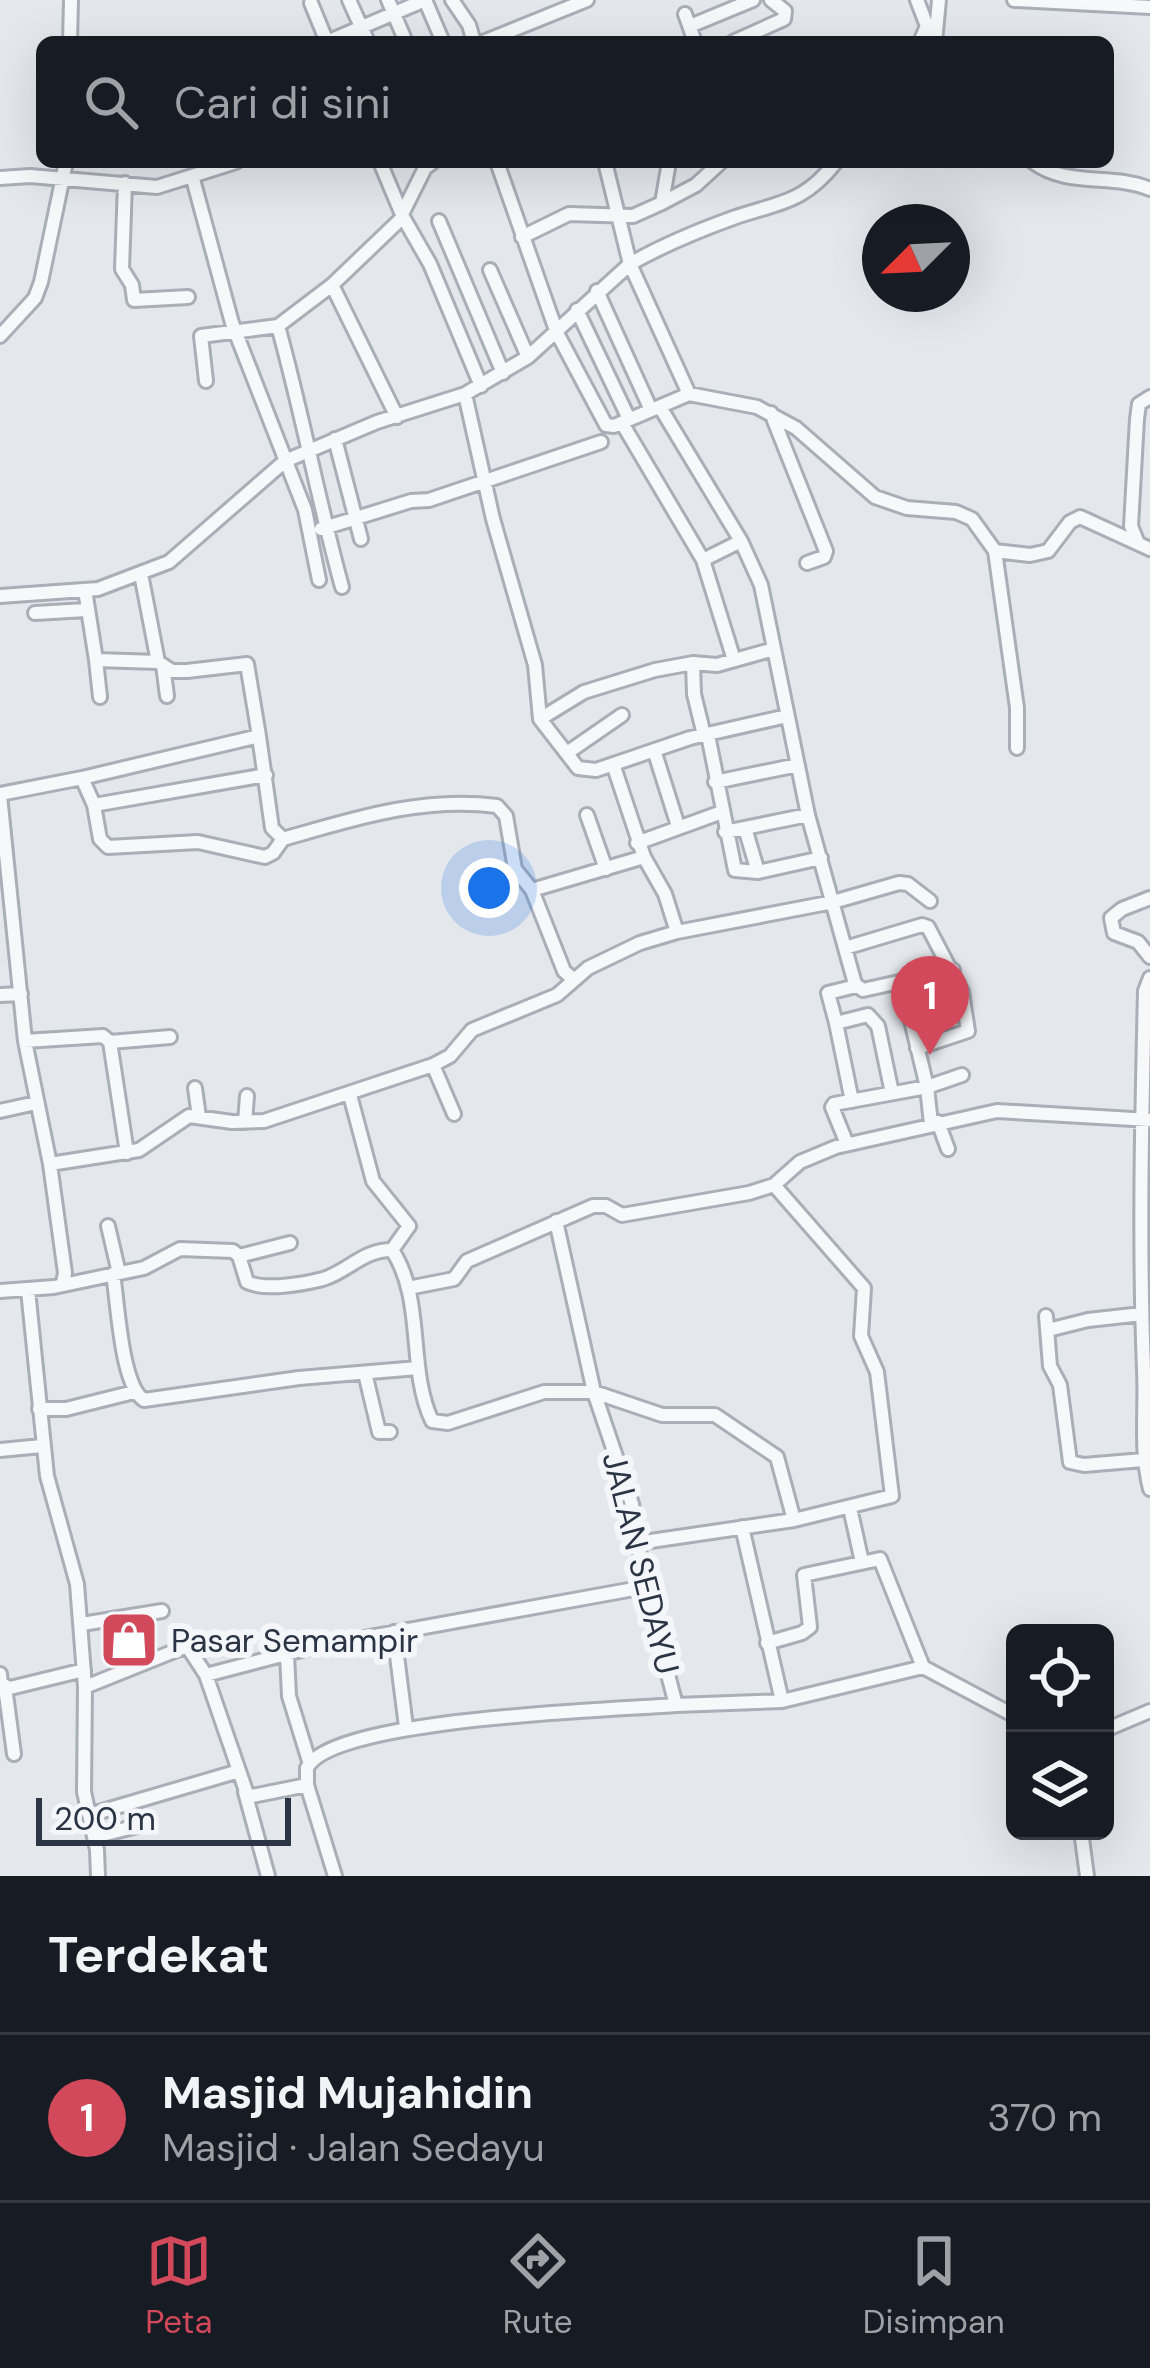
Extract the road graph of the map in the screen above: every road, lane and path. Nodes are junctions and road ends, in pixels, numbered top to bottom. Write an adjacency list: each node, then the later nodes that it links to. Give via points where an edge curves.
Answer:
1 (70, 0): 17 (street)
2 (350, 0): 15 (street)
3 (388, 0): 14 (street)
4 (425, 0): 14 (street); 22 (street)
5 (452, 0): 23 (street)
6 (587, 0): 24 (street)
7 (753, 0): 25 (street, via 687,20)
8 (771, 0): 26 (street, via 784,20)
9 (917, 0): 16 (street)
10 (939, 0): 16 (street)
11 (1014, 0): 13 (street)
12 (311, 3): 18 (street)
13 (1150, 8)
14 (394, 14): 15 (street); 21 (street)
15 (362, 28): 19 (street); 20 (street)
16 (933, 35)
17 (70, 36)
18 (325, 36)
19 (342, 36)
20 (365, 36)
21 (403, 36)
22 (440, 36)
23 (475, 36)
24 (494, 36)
25 (693, 36)
26 (747, 36)
27 (66, 168): 38 (street)
28 (221, 168): 39 (street)
29 (383, 168): 43 (street)
30 (425, 168): 43 (street)
31 (498, 168): 46 (street)
32 (606, 168): 44 (street)
33 (668, 168): 42 (street)
34 (714, 168): 42 (street)
35 (831, 168): 47 (street, via 792,201)
36 (1043, 168): 41 (street)
37 (0, 178): 38 (street)
38 (65, 179): 40 (street); 56 (street, via 35,298)
39 (193, 179): 40 (street); 54 (street)
40 (125, 183): 51 (street, via 122,269 132,297)
41 (1150, 189)
42 (662, 203): 44 (street)
43 (403, 214): 49 (street); 60 (street)
44 (616, 216): 46 (street, via 569,214); 47 (street)
45 (439, 221): 58 (street)
46 (523, 237): 55 (street)
47 (630, 264): 50 (street); 62 (street)
48 (490, 270): 57 (street)
49 (332, 286): 53 (street); 66 (street)
50 (597, 290): 52 (street); 64 (street)
51 (188, 297)
52 (577, 310): 55 (street); 67 (street)
53 (278, 326): 54 (street); 70 (street)
54 (235, 330): 59 (street, via 199,338); 71 (street)
55 (557, 333): 57 (street); 67 (street, via 604,423)
56 (2, 334)
57 (528, 357): 58 (street)
58 (503, 373): 60 (street)
59 (206, 381)
60 (481, 386): 61 (street)
61 (465, 394): 66 (street); 72 (street)
62 (689, 394): 64 (street); 65 (street)
63 (1150, 397): 78 (street, via 1139,404 1131,526)
64 (655, 409): 67 (street); 77 (street)
65 (770, 412): 79 (street, via 875,497 964,515); 81 (street, via 826,551)
66 (397, 417): 68 (street)
67 (626, 421): 80 (street)
68 (335, 439): 70 (street); 73 (street)
69 (602, 442): 72 (street)
70 (306, 450): 71 (street); 74 (street)
71 (285, 461): 75 (street); 82 (street, via 193,545)
72 (487, 481): 73 (street); 98 (street, via 535,665)
73 (355, 518): 74 (street); 76 (street)
74 (326, 527): 75 (street); 84 (street)
75 (309, 532): 83 (street)
76 (361, 539)
77 (741, 542): 80 (street); 89 (street, via 761,584)
78 (1144, 546): 79 (street, via 1080,517 1048,551)
79 (994, 551): 101 (street)
80 (703, 560): 91 (street)
81 (807, 563)
82 (142, 574): 85 (street); 92 (street)
83 (319, 580)
84 (342, 587)
85 (85, 590): 86 (street); 88 (street)
86 (49, 593): 87 (street); 88 (street, via 43,613)
87 (0, 596)
88 (86, 610): 90 (street)
89 (774, 649): 91 (street); 97 (street)
90 (95, 660): 92 (street); 95 (street)
91 (734, 660): 93 (street)
92 (160, 663): 94 (street); 100 (street, via 172,671 247,664)
93 (693, 663): 98 (street, via 584,692); 99 (street)
94 (167, 696)
95 (100, 698)
96 (622, 715): 103 (street)
97 (787, 716): 99 (street); 105 (street)
98 (541, 719): 103 (street)
99 (706, 735): 102 (street); 108 (street)
100 (259, 736): 106 (street); 107 (street)
101 (1017, 748)
102 (654, 750): 104 (street); 114 (street)
103 (567, 753): 104 (street, via 582,771)
104 (613, 764): 118 (street)
105 (798, 765): 108 (street); 113 (street)
106 (266, 775): 110 (street); 117 (street, via 272,829)
107 (82, 778): 109 (street); 110 (street)
108 (716, 782): 111 (street)
109 (0, 794): 136 (street)
110 (94, 805): 117 (street, via 108,847 198,842 265,856)
111 (722, 812): 114 (street); 116 (street)
112 (586, 814): 121 (street)
113 (808, 815): 115 (street); 120 (street)
114 (678, 826): 118 (street)
115 (746, 828): 116 (street); 122 (street)
116 (725, 832): 122 (street, via 735,869)
117 (284, 839): 123 (street, via 426,804 497,806 515,868)
118 (637, 843): 119 (street)
119 (644, 856): 121 (street); 127 (street)
120 (820, 858): 122 (street); 125 (street)
121 (605, 868): 123 (street)
122 (758, 872)
123 (532, 890): 131 (street)
124 (1150, 898): 129 (street, via 1114,914 1111,926)
125 (832, 902): 126 (street, via 903,882); 127 (street); 128 (street)
126 (930, 902)
127 (677, 932): 131 (street)
128 (845, 948): 130 (street, via 926,925); 134 (street)
129 (1150, 957)
130 (953, 970): 133 (street); 135 (street)
131 (572, 978): 144 (street, via 557,995 472,1030)
132 (1150, 978): 156 (street)
133 (902, 982): 134 (street); 138 (street)
134 (856, 986): 139 (street, via 828,993)
135 (962, 992): 138 (street); 143 (street, via 968,1031)
136 (21, 994): 137 (street); 141 (street)
137 (0, 995)
138 (908, 1006): 143 (street)
139 (836, 1023): 148 (street, via 875,1019); 151 (street)
140 (170, 1037): 142 (street)
141 (25, 1041): 142 (street); 152 (street)
142 (110, 1042): 161 (street)
143 (916, 1048): 146 (street)
144 (433, 1065): 149 (street); 154 (street)
145 (962, 1075): 146 (street)
146 (927, 1087): 148 (street); 158 (street)
147 (195, 1088): 155 (street)
148 (892, 1093): 151 (street)
149 (350, 1095): 157 (street); 167 (street, via 373,1181 409,1226)
150 (247, 1096): 157 (street)
151 (853, 1101): 159 (street, via 832,1107)
152 (36, 1103): 153 (street); 162 (street)
153 (0, 1111)
154 (454, 1114)
155 (199, 1117): 157 (street); 161 (street)
156 (1146, 1120): 158 (street, via 997,1111); 174 (street)
157 (245, 1122)
158 (934, 1123): 159 (street); 160 (street)
159 (847, 1144): 163 (street, via 800,1162)
160 (948, 1149)
161 (127, 1153): 162 (street)
162 (50, 1163): 170 (street)
163 (774, 1185): 164 (street, via 622,1215 593,1206); 185 (street, via 864,1288 862,1336 877,1372 893,1493)
164 (556, 1221): 171 (street, via 467,1261 454,1279); 178 (street, JALAN SEDAYU)
165 (108, 1226): 169 (street)
166 (290, 1243): 168 (street)
167 (392, 1250): 168 (street, via 364,1254 325,1278 262,1286 248,1282); 171 (street)
168 (239, 1256): 169 (street, via 184,1249)
169 (116, 1274): 170 (street); 177 (street)
170 (63, 1283): 172 (street)
171 (408, 1288): 175 (street)
172 (28, 1290): 173 (street); 179 (street)
173 (0, 1291)
174 (1142, 1314): 183 (street); 183 (street, via 1047,1323 1070,1462)
175 (418, 1368): 176 (street); 178 (street, via 436,1424 544,1392)
176 (365, 1373): 177 (street, via 153,1402); 180 (street, via 380,1432)
177 (134, 1392): 179 (street)
178 (594, 1392): 186 (street, via 662,1415 715,1415 770,1450); 188 (street, JALAN SEDAYU)
179 (39, 1409): 181 (street)
180 (390, 1432)
181 (42, 1446): 182 (street); 192 (street)
182 (0, 1450)
183 (1143, 1460): 184 (street)
184 (1150, 1489)
185 (850, 1508): 186 (street); 189 (street)
186 (794, 1520): 187 (street)
187 (742, 1527): 188 (street); 194 (street)
188 (638, 1543): 190 (street, JALAN SEDAYU)
189 (862, 1562): 194 (street, via 804,1575 810,1627); 196 (street, via 884,1563)
190 (645, 1587): 193 (street); 202 (street, JALAN SEDAYU)
191 (162, 1611): 192 (street)
192 (82, 1624): 197 (street)
193 (394, 1632): 195 (street); 206 (street)
194 (767, 1643): 201 (street)
195 (287, 1654): 198 (street); 208 (street, via 289,1696)
196 (923, 1667): 201 (street); 204 (street)
197 (84, 1670): 199 (street); 200 (street)
198 (206, 1675): 200 (street, via 183,1646); 209 (street)
199 (3, 1681): 207 (street)
200 (85, 1687): 212 (street)
201 (782, 1701): 202 (street)
202 (676, 1705): 206 (street, JALAN SEDAYU)
203 (1150, 1711): 205 (street)
204 (1006, 1712)
205 (1114, 1726)
206 (406, 1727): 208 (street, JALAN SEDAYU)
207 (14, 1754)
208 (309, 1761): 210 (street)
209 (238, 1771): 211 (street); 212 (street)
210 (308, 1785): 211 (street); 218 (street)
211 (245, 1792): 217 (street)
212 (89, 1815): 214 (street)
213 (145, 1824): 214 (street)
214 (94, 1837): 216 (street)
215 (1082, 1840): 219 (street)
216 (98, 1876)
217 (268, 1876)
218 (335, 1876)
219 (1088, 1876)

